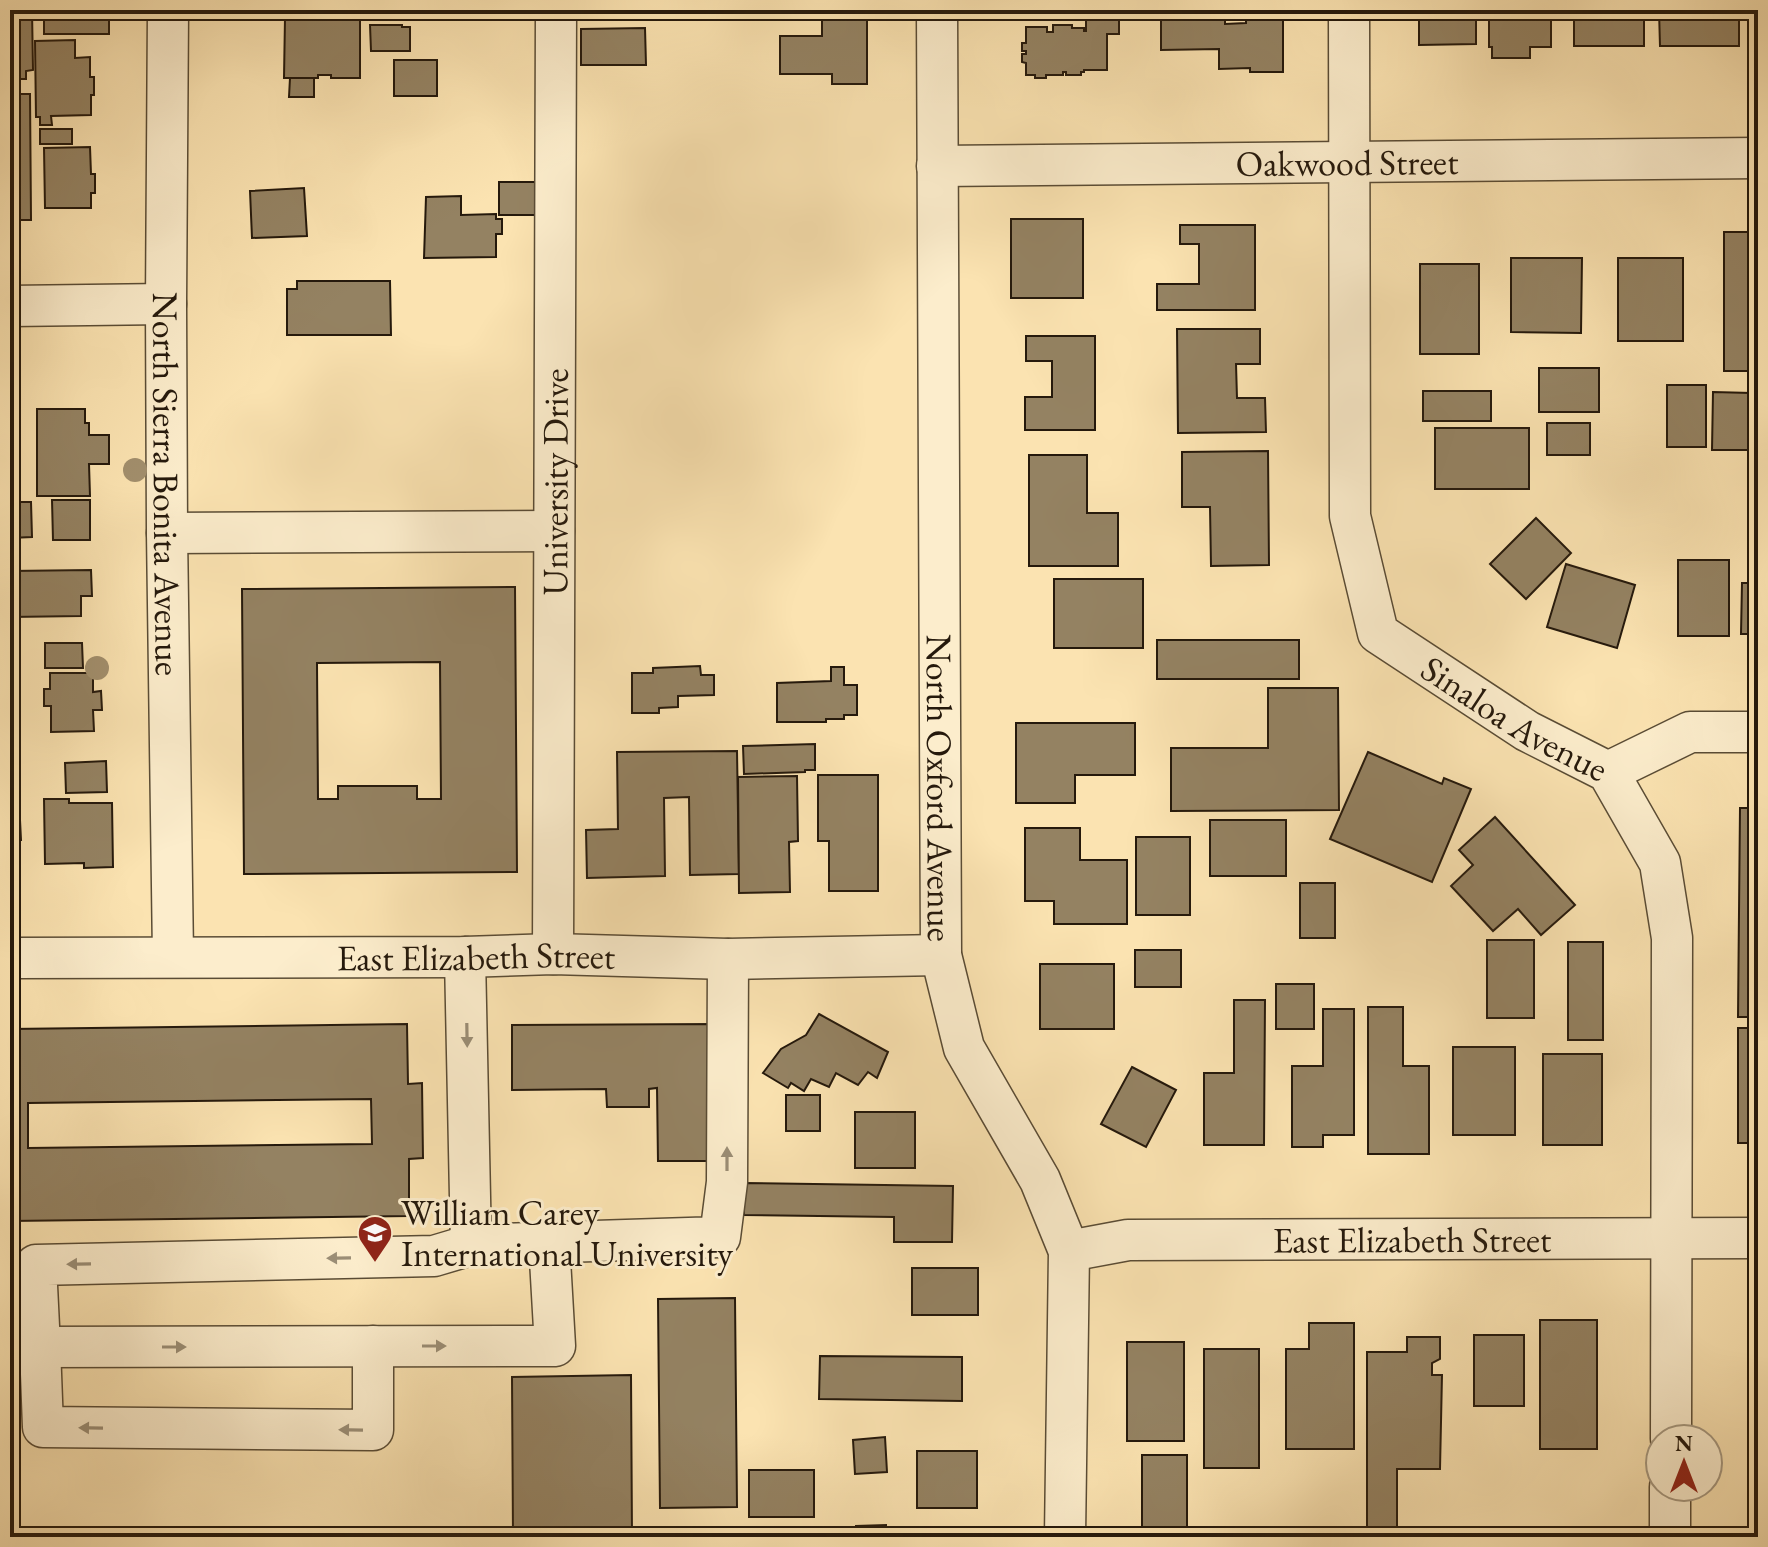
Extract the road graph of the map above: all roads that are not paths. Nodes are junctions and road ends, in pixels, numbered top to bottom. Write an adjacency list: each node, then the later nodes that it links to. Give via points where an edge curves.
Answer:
1 (168, 10): 8 (street, North Sierra Bonita Avenue)
2 (556, 10): 10 (street, University Drive)
3 (937, 10): 7 (street, North Oxford Avenue)
4 (1349, 10): 6 (street, Sinaloa Avenue)
5 (1758, 158): 6 (street, Oakwood Street)
6 (1348, 163): 7 (street, Oakwood Street); 13 (street, Sinaloa Avenue, via 1350,516 1378,633 1527,731)
7 (937, 166): 15 (street, North Oxford Avenue)
8 (166, 304): 9 (street); 11 (street, North Sierra Bonita Avenue)
9 (10, 306)
10 (554, 531): 11 (street); 14 (street, University Drive)
11 (167, 533): 16 (street, North Sierra Bonita Avenue)
12 (1758, 732): 13 (street, via 1690,732)
13 (1608, 772): 20 (street, Sinaloa Avenue, via 1660,863 1672,938)
14 (553, 954): 17 (street, East Elizabeth Street); 19 (street, East Elizabeth Street)
15 (941, 955): 19 (street, East Elizabeth Street); 24 (street, North Oxford Avenue, via 964,1048 1040,1180)
16 (173, 956): 17 (street, East Elizabeth Street); 18 (street, East Elizabeth Street)
17 (465, 957): 23 (street, one-way to 23)
18 (10, 958)
19 (728, 959): 22 (street, one-way to 19, via 720,1237 727,1182)
20 (1672, 1237): 21 (street, East Elizabeth Street); 24 (street, East Elizabeth Street, via 1128,1240); 27 (street, Sinaloa Avenue)
21 (1758, 1238)
22 (549, 1242): 23 (street); 25 (street, one-way to 22, via 555,1346)
23 (471, 1245): 26 (street, one-way to 26, via 434,1256 36,1265)
24 (1069, 1251): 29 (street, North Oxford Avenue)
25 (373, 1346): 26 (street, one-way to 25); 26 (street, one-way to 26, via 373,1430 43,1427)
26 (40, 1347)
27 (1671, 1423)
28 (1670, 1503): 30 (street)
29 (1065, 1537)
30 (1670, 1537)

